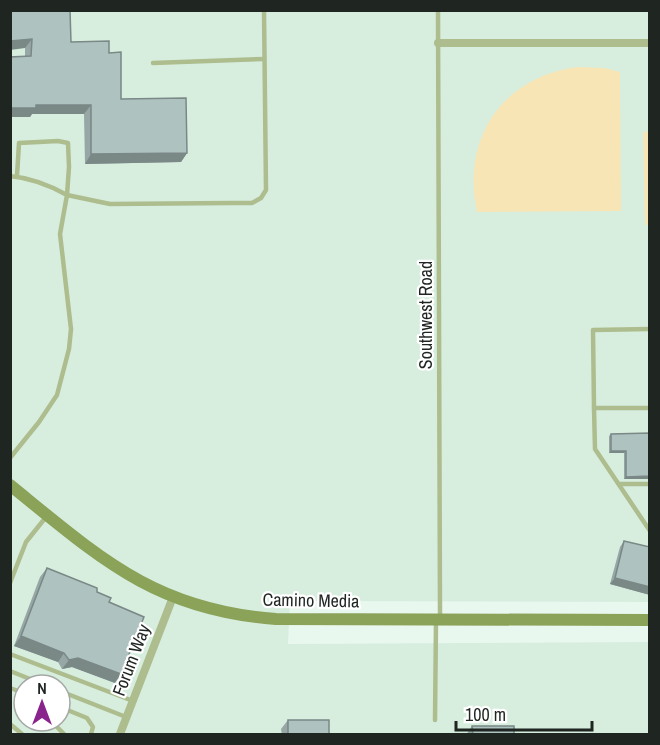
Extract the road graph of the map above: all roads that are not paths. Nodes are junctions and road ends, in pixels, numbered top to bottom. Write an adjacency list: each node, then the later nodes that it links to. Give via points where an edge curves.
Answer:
1 (264, 10): 5 (lane)
2 (438, 10): 3 (lane, Southwest Road)
3 (438, 43): 4 (street); 21 (lane, Southwest Road)
4 (650, 43)
5 (264, 59): 6 (lane); 9 (lane, via 266,190 261,198 231,203 110,204)
6 (153, 63)
7 (10, 176): 8 (lane)
8 (17, 176): 9 (lane, via 50,185); 9 (lane, via 19,143 68,143)
9 (68, 195): 13 (lane, via 60,234 71,329 69,349 57,394)
10 (650, 329): 11 (lane, via 593,330)
11 (594, 408): 12 (lane); 14 (lane, via 595,449)
12 (650, 408)
13 (10, 458)
14 (619, 484): 15 (lane); 18 (lane)
15 (650, 484)
16 (10, 485): 17 (street, Camino Media)
17 (48, 515): 19 (lane, via 26,542); 20 (street, Camino Media, via 104,560)
18 (650, 531)
19 (10, 583)
20 (173, 597): 21 (street, Camino Media, via 217,611 254,617); 25 (street, Forum Way)
21 (438, 619): 22 (street, Camino Media); 28 (lane, Southwest Road)
22 (650, 620)
23 (10, 654): 25 (lane)
24 (72, 696): 27 (lane)
25 (133, 701): 27 (street, Forum Way)
26 (72, 712): 31 (lane, via 87,718 93,726)
27 (126, 717): 32 (street, Forum Way)
28 (435, 720)
29 (10, 724): 30 (lane)
30 (22, 735)
31 (91, 735)
32 (120, 735)

